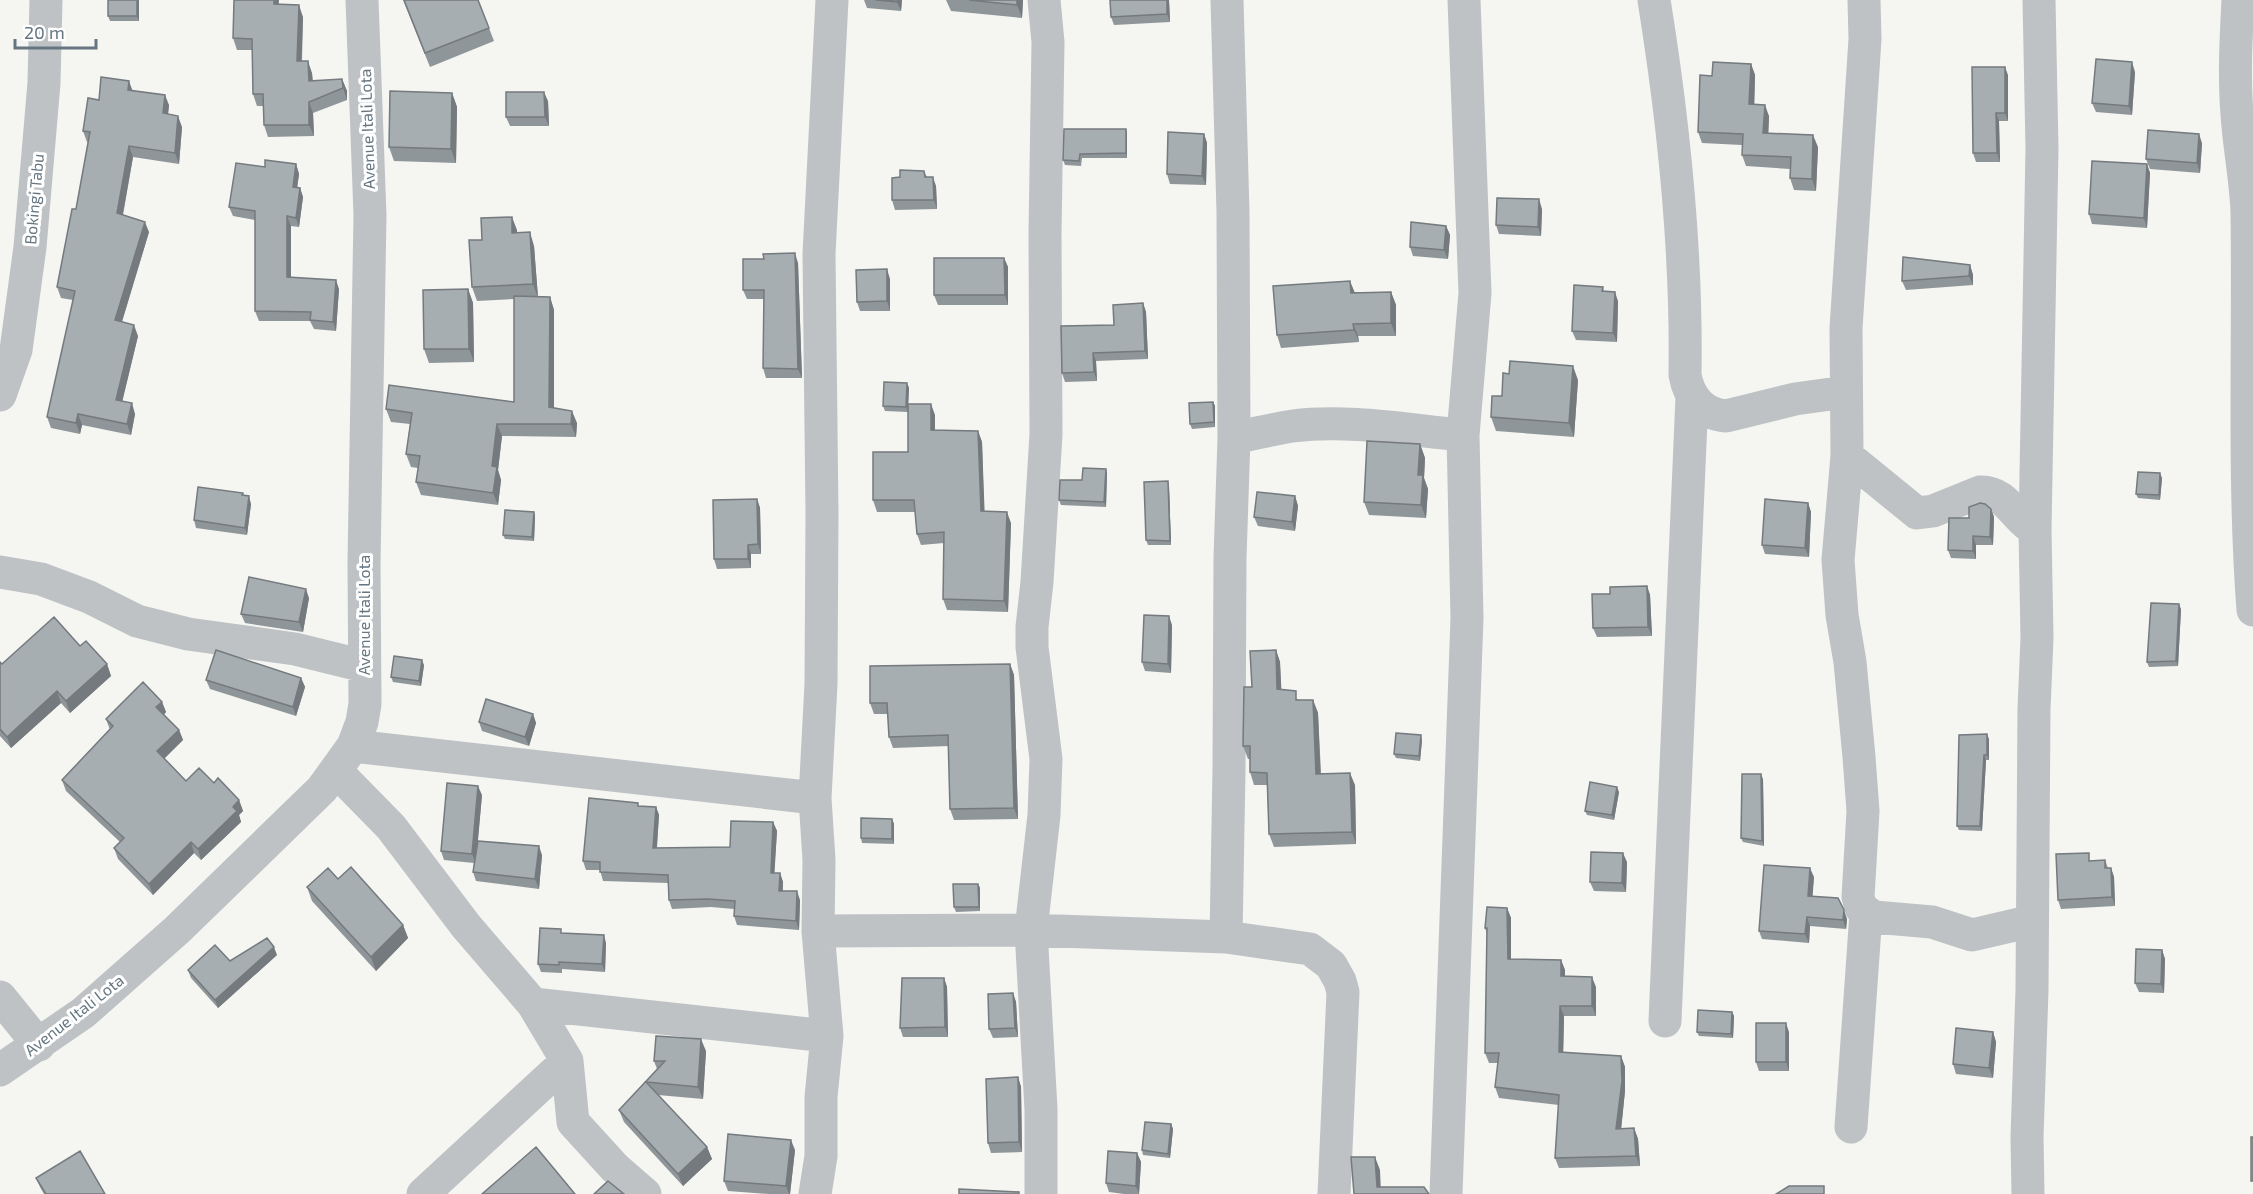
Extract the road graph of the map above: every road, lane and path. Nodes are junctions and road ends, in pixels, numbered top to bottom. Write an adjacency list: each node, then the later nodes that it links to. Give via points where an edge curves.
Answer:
1 (46, 0): 12 (street, Bokingi Tabu, via 44,83 30,247 16,350)
2 (362, 0): 20 (street, Avenue Itali Lota, via 370,215)
3 (832, 0): 22 (street, via 819,254 821,672)
4 (1044, 0): 26 (street, via 1048,42 1046,434 1032,646 1046,784)
5 (1227, 0): 15 (street)
6 (1464, 0): 14 (street, via 1475,293)
7 (1654, 0): 13 (street, via 1677,164 1685,375)
8 (1864, 0): 11 (street)
9 (2039, 0): 17 (street, via 2042,148)
10 (2238, 0): 19 (street, via 2235,64 2247,208 2247,466)
11 (1845, 392): 13 (street, via 1795,399 1726,416 1708,411); 16 (street)
12 (0, 395)
13 (1692, 397): 30 (street)
14 (1462, 435): 15 (street, via 1330,425 1294,426); 41 (street, via 1467,618)
15 (1234, 438): 27 (street)
16 (1847, 456): 17 (street, via 1917,513 1988,492 2003,499 2025,525); 23 (street, via 1839,590 1850,662 1863,811 1858,897)
17 (2035, 530): 24 (street)
18 (0, 572): 20 (street, via 40,579 146,624 295,649)
19 (2253, 609)
20 (364, 666): 21 (street, Avenue Itali Lota, via 362,722)
21 (345, 759): 22 (street); 29 (street, via 466,926); 32 (street, Avenue Itali Lota, via 322,789 177,930)
22 (815, 798): 25 (street)
23 (1866, 913): 24 (street, via 1932,922 1972,935); 35 (street)
24 (2032, 921): 42 (street)
25 (818, 930): 26 (street); 31 (street)
26 (1031, 930): 27 (street); 39 (street, via 1041,1109)
27 (1226, 937): 40 (street, via 1310,949 1331,965 1340,981 1343,992)
28 (0, 997): 32 (street)
29 (534, 1004): 31 (street); 33 (street)
30 (1665, 1021)
31 (827, 1036): 38 (street, via 821,1156)
32 (39, 1045): 34 (street, Avenue Itali Lota)
33 (567, 1061): 36 (street); 37 (street, via 573,1122)
34 (0, 1070)
35 (1851, 1127)
36 (438, 1189)
37 (645, 1194)
38 (815, 1194)
39 (1041, 1194)
40 (1334, 1194)
41 (1446, 1194)
42 (2028, 1194)

